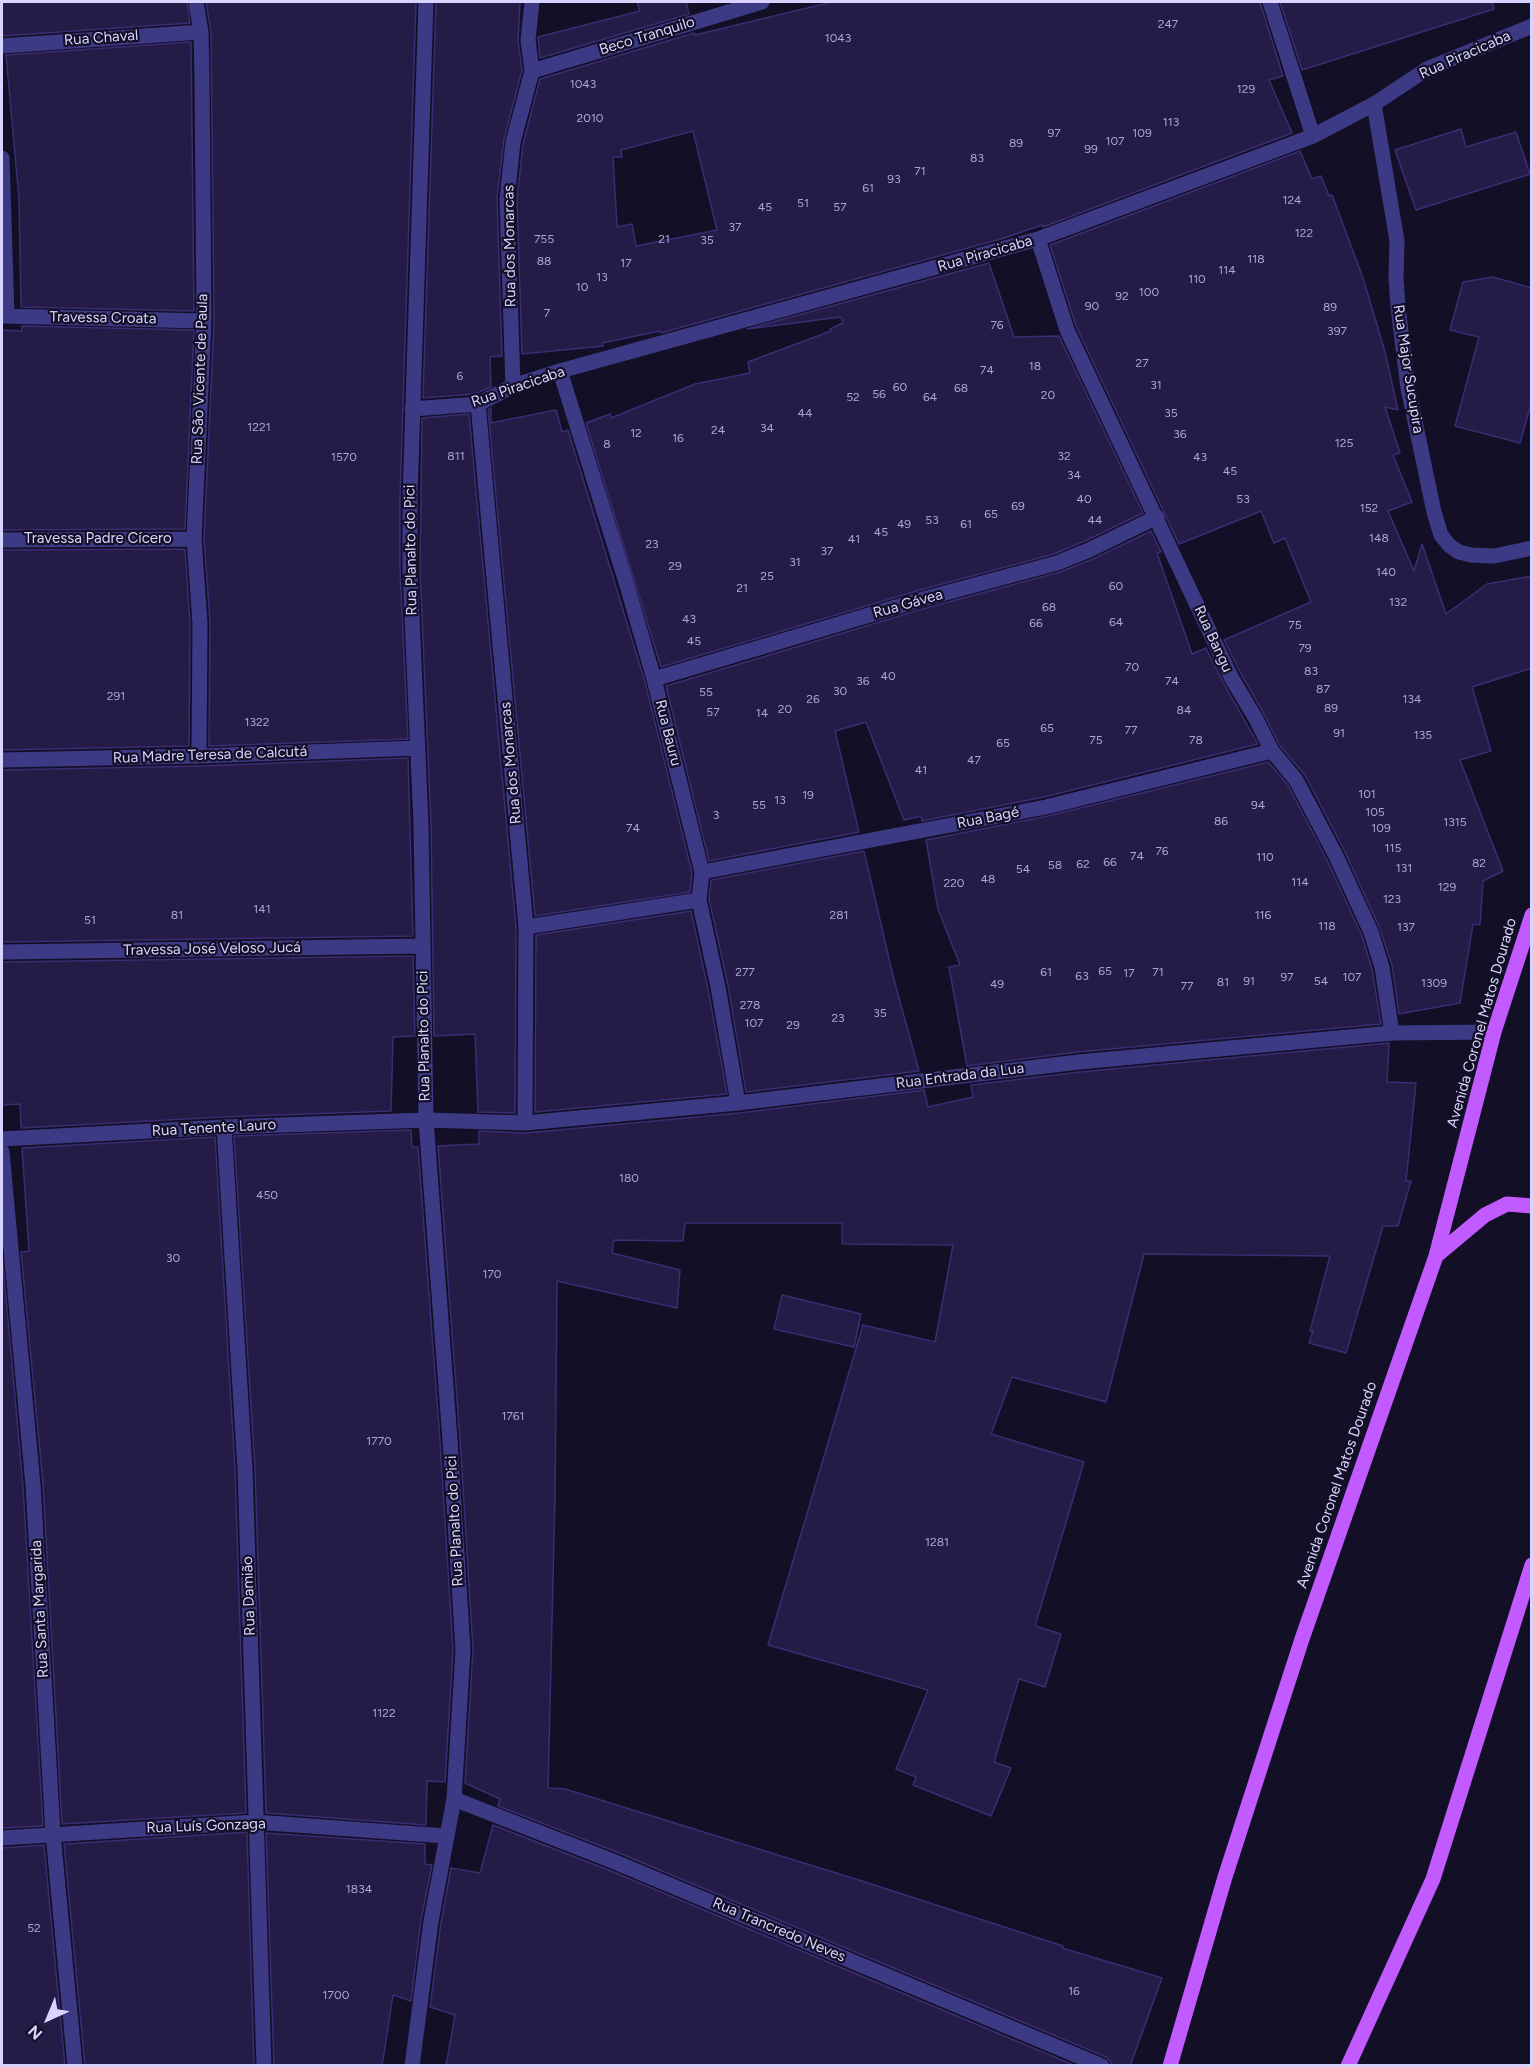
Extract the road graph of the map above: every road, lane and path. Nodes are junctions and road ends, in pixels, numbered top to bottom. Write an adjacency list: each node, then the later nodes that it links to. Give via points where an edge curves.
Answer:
1 (196, 2): 7 (street, Rua São Vicente de Paula)
2 (426, 2): 19 (street, Rua Planalto do Pici)
3 (532, 2): 9 (street, Rua dos Monarcas, via 528,39)
4 (762, 2): 9 (street, Beco Tranquilo)
5 (1270, 2): 11 (street)
6 (1532, 26): 10 (street, Rua Piracicaba, via 1427,69)
7 (201, 32): 8 (street, Rua Chaval); 15 (street, Rua São Vicente de Paula)
8 (2, 46)
9 (532, 71): 17 (street, Rua dos Monarcas, via 513,142 507,199)
10 (1374, 104): 11 (street, Rua Piracicaba); 23 (street, Rua Major Sucupira, via 1397,241 1398,307 1408,388 1442,535 1450,546 1471,555 1494,556)
11 (1313, 136): 13 (street, Rua Piracicaba)
12 (2, 158): 14 (street)
13 (1038, 240): 16 (street, Rua Piracicaba); 20 (street, Rua Bangu, via 1067,330)
14 (4, 316): 15 (street, Travessa Croata)
15 (204, 321): 21 (street, Rua São Vicente de Paula)
16 (560, 371): 17 (street, Rua Piracicaba); 24 (street, Rua Bauru)
17 (513, 386): 18 (street, Rua Piracicaba)
18 (477, 404): 19 (street, Rua Piracicaba); 32 (street, Rua dos Monarcas)
19 (412, 409): 25 (street, Rua Planalto do Pici, via 410,570)
20 (1157, 517): 24 (street, Rua Gávea, via 1057,562); 26 (street, Rua Bangu, via 1231,677)
21 (194, 539): 22 (street, Travessa Padre Cícero); 27 (street, Rua São Vicente de Paula, via 200,624)
22 (2, 540)
23 (1532, 548)
24 (654, 679): 29 (street, Rua Bauru)
25 (418, 748): 27 (street, Rua Madre Teresa de Calcutá); 33 (street, Rua Planalto do Pici)
26 (1272, 751): 29 (street, Rua Bagé, via 1046,807); 36 (street, Rua Bangu, via 1296,780 1371,932 1382,967)
27 (199, 756): 28 (street, Rua Madre Teresa de Calcutá)
28 (2, 760)
29 (702, 872): 30 (street, Rua Bauru)
30 (699, 900): 32 (street); 37 (street, Rua Bauru)
31 (1532, 915): 35 (main road, Avenida Coronel Matos Dourado)
32 (526, 927): 39 (street, Rua dos Monarcas)
33 (422, 946): 34 (street, Travessa José Veloso Jucá); 38 (street, Rua Planalto do Pici)
34 (2, 952)
35 (1494, 1032): 36 (street, Rua Entrada da Lua); 44 (main road, Avenida Coronel Matos Dourado)
36 (1392, 1033): 37 (street, Rua Entrada da Lua, via 1079,1062)
37 (738, 1103): 39 (street, Rua Entrada da Lua)
38 (426, 1120): 39 (street, Rua Entrada da Lua); 40 (street, Rua Tenente Lauro); 46 (street, Rua Planalto do Pici, via 463,1650)
39 (525, 1123)
40 (224, 1127): 41 (street, Rua Tenente Lauro); 47 (street, Rua Damião, via 245,1470)
41 (2, 1139)
42 (2, 1152): 48 (street, Rua Santa Margarida, via 33,1485)
43 (1532, 1206): 44 (main road, via 1507,1204 1485,1215)
44 (1436, 1256): 55 (main road, Avenida Coronel Matos Dourado, via 1302,1639 1225,1877)
45 (1532, 1565): 56 (main road, via 1433,1879)
46 (454, 1799): 49 (street, Rua Planalto do Pici); 54 (street, Rua Trancredo Neves, via 615,1862)
47 (255, 1822): 48 (street, Rua Luís Gonzaga); 49 (street, Rua Luís Gonzaga); 52 (street, Rua Damião)
48 (53, 1834): 50 (street, Rua Luís Gonzaga); 51 (street, Rua Santa Margarida)
49 (446, 1836): 53 (street, Rua Planalto do Pici)
50 (2, 1838)
51 (75, 2066)
52 (264, 2066)
53 (412, 2066)
54 (1102, 2066)
55 (1170, 2066)
56 (1348, 2066)

